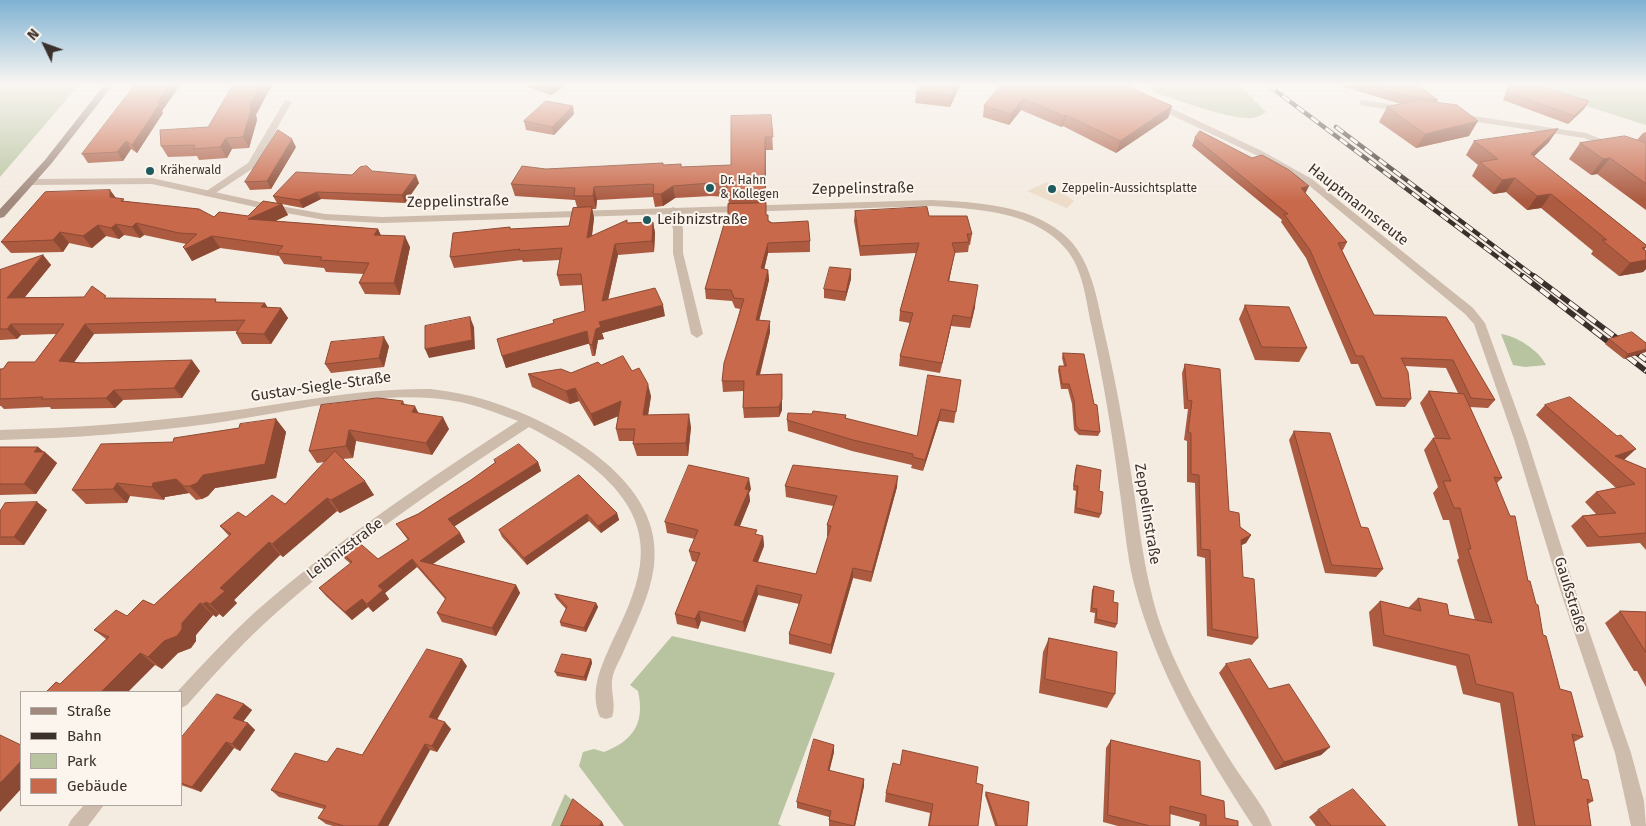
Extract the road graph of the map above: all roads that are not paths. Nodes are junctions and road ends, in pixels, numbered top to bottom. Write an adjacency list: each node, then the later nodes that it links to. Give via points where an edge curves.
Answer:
1 (78, 124): 6 (main road)
2 (276, 124): 7 (street, via 252,165)
3 (1200, 124): 11 (street, Hauptmannsreute, via 1309,182 1469,311 1479,323)
4 (1503, 124): 5 (street, via 1586,136)
5 (1646, 160)
6 (31, 182): 7 (street, Zeppelinstraße, via 152,182); 9 (main road)
7 (208, 194): 8 (street, Zeppelinstraße, via 325,217 382,220)
8 (673, 210): 10 (street, via 678,229 678,253); 18 (street, Zeppelinstraße, via 932,203 967,205 1011,213 1035,222 1070,247 1083,268 1111,383 1141,583 1159,639 1184,700)
9 (0, 215)
10 (697, 334)
11 (1494, 365): 19 (street, Gaußstraße, via 1539,491 1582,635 1612,713)
12 (528, 421): 13 (street, Gustav-Siegle-Straße, via 459,398 396,393 59,435); 14 (street, Leibnizstraße, via 343,547 219,655); 15 (street, Gustav-Siegle-Straße, via 593,458 628,493 647,537 646,565 639,597 605,677)
13 (0, 435)
14 (182, 699)
15 (606, 711)
16 (94, 806): 17 (street)
17 (77, 826)
18 (1263, 826)
19 (1640, 826)

